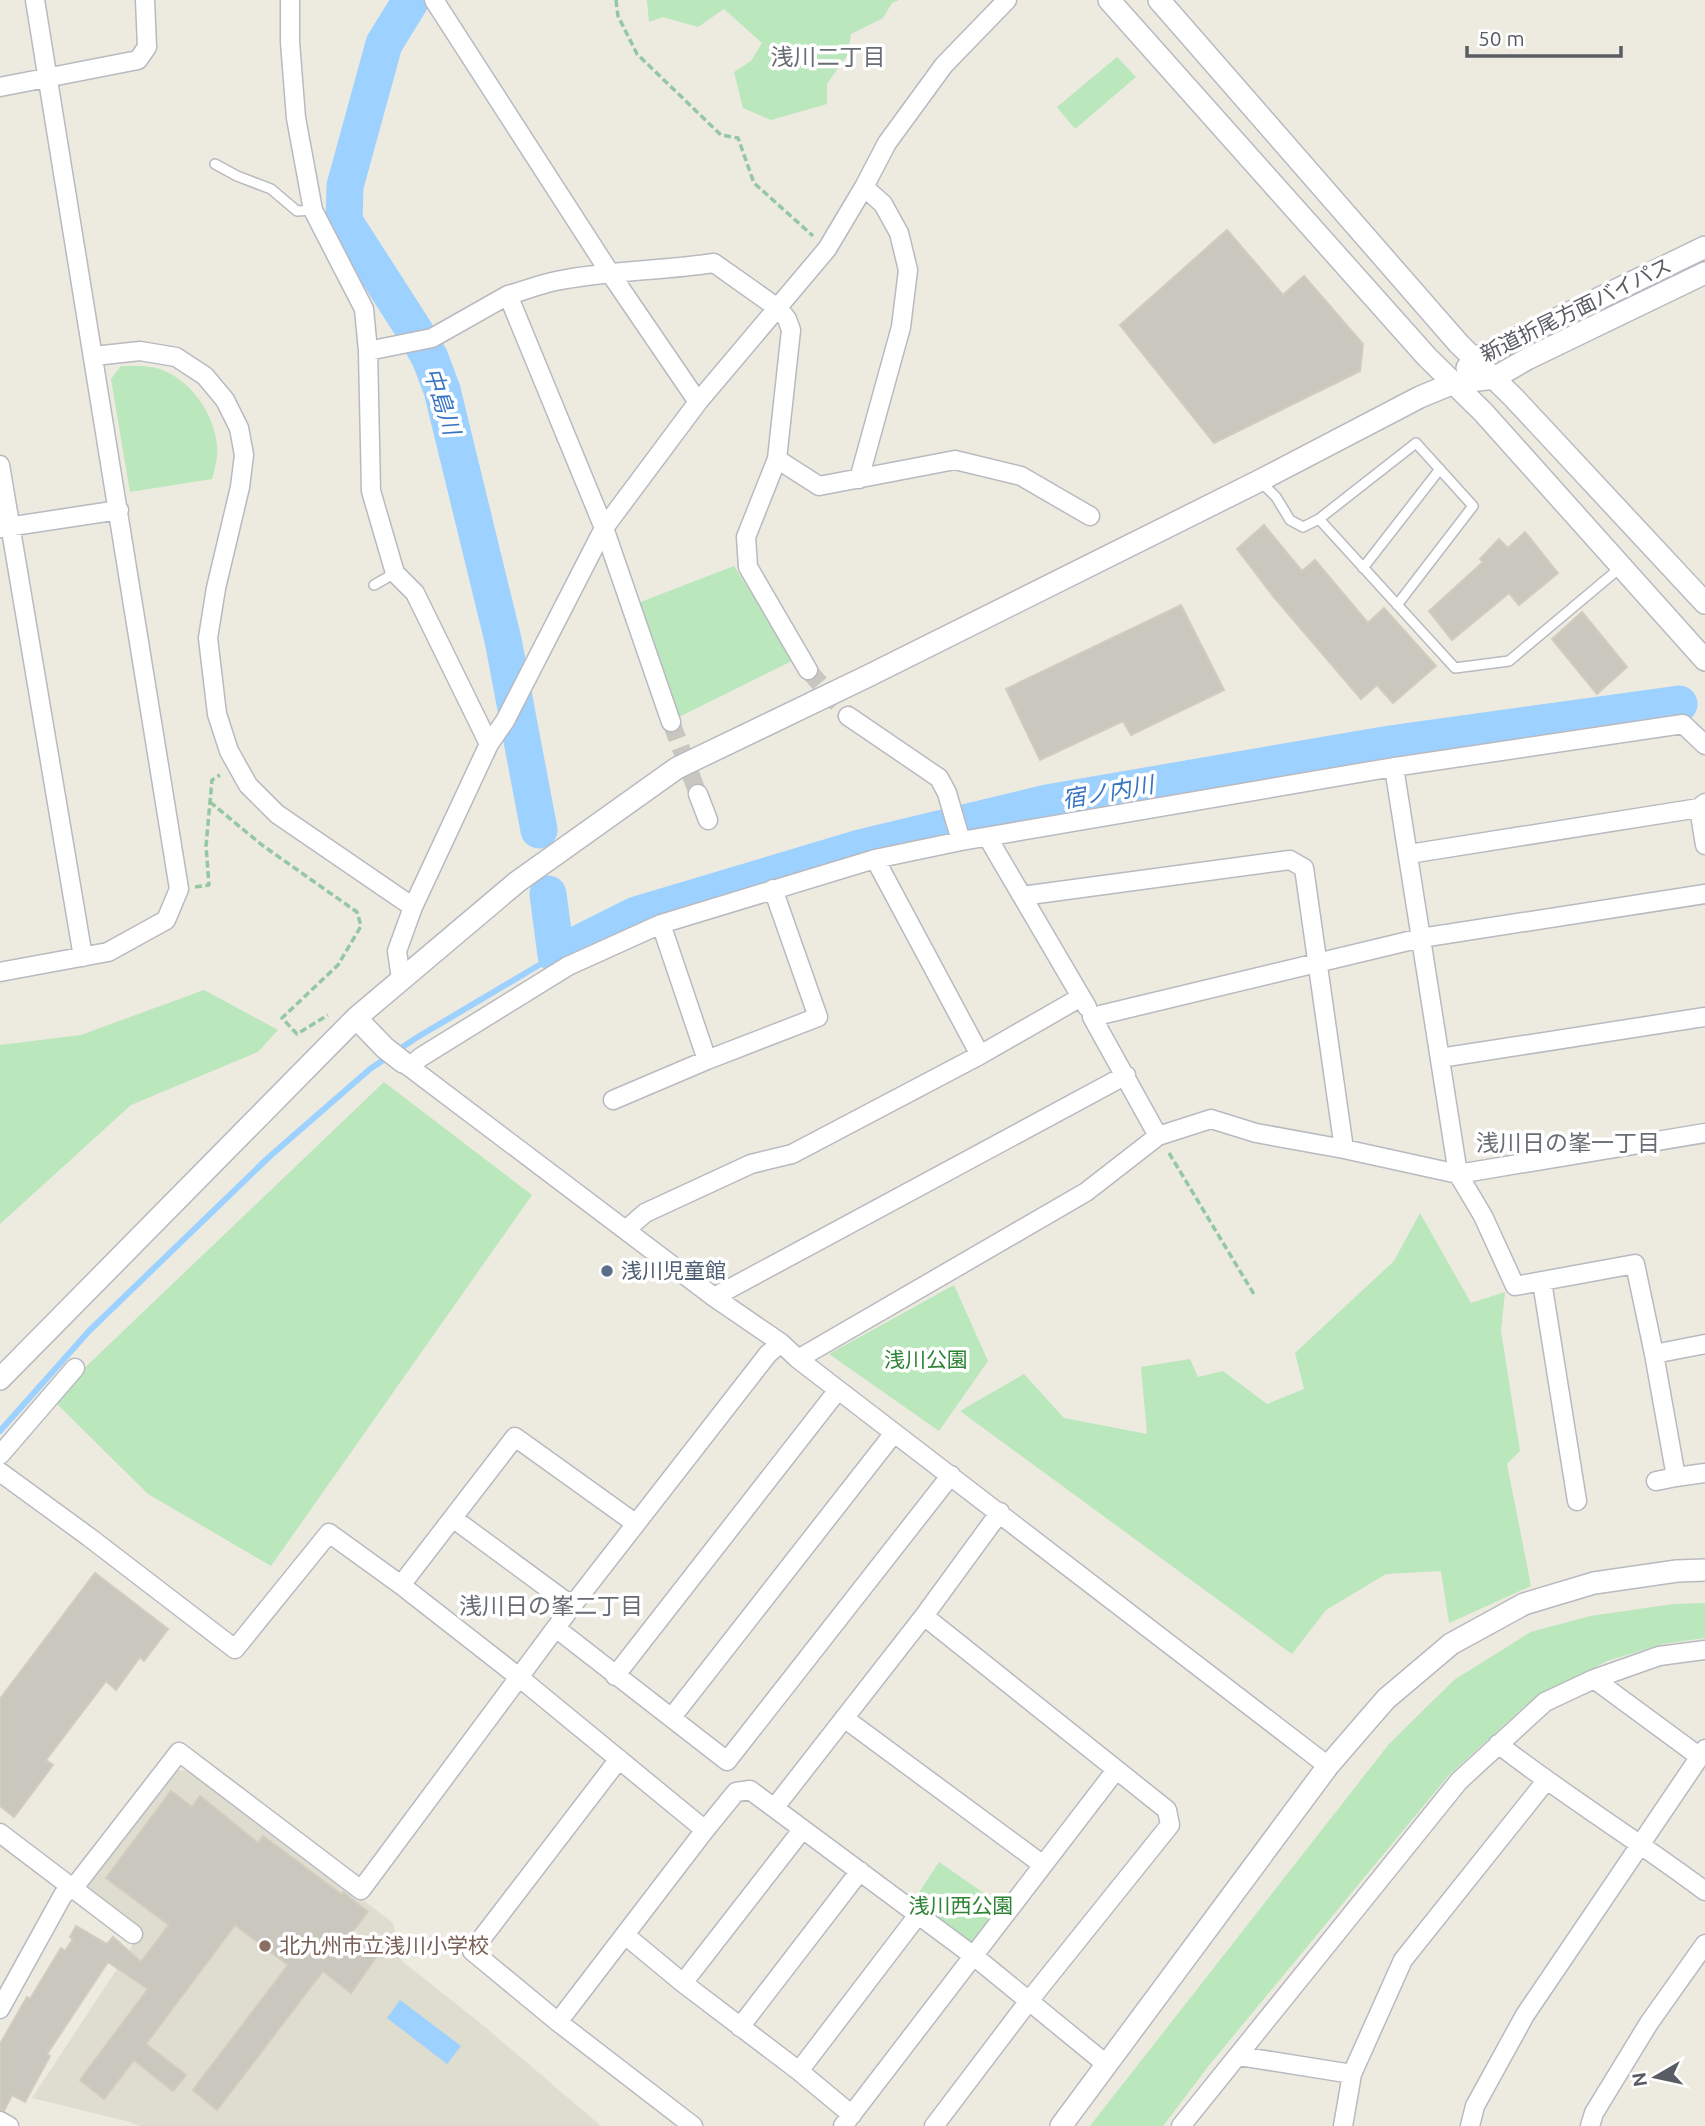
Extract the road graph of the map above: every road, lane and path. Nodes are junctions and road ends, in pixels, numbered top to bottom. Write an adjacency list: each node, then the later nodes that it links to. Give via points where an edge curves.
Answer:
1 (35, 0): 9 (street)
2 (145, 0): 9 (street, via 147,47 138,61)
3 (290, 0): 13 (street, via 296,118)
4 (434, 0): 16 (street)
5 (616, 0): 15 (path, via 618,16 637,54 721,135 738,138 754,183)
6 (1007, 0): 12 (street, via 944,65 887,143)
7 (1109, 0): 24 (street)
8 (1159, 0): 22 (street)
9 (48, 78): 10 (street); 21 (street)
10 (0, 87)
11 (215, 164): 13 (lane, via 271,189 297,211)
12 (864, 187): 15 (street); 29 (street, via 883,204 899,233 908,270 901,327)
13 (313, 210): 20 (street, via 364,309)
14 (1705, 247): 22 (street, 新道折尾方面バイパス)
15 (827, 249): 19 (street)
16 (610, 273): 18 (street, via 554,281); 19 (street, via 714,263); 25 (street)
17 (1705, 273): 23 (street)
18 (508, 295): 20 (street, via 432,338); 35 (street)
19 (779, 309): 25 (street); 26 (street, via 791,330)
20 (368, 351): 38 (street, via 372,491)
21 (94, 356): 31 (street); 63 (street, via 140,351 176,357 205,376 226,400 239,428 244,455 208,638 217,714 229,751 248,785 277,814)
22 (1475, 358): 23 (street); 24 (street, 新道折尾方面バイパス)
23 (1494, 378): 24 (street); 40 (street)
24 (1454, 383): 30 (street); 36 (street)
25 (698, 402): 35 (street)
26 (777, 458): 29 (street, via 819,486); 43 (street, via 746,537 748,567)
27 (0, 465): 34 (street)
28 (1440, 469): 33 (lane, via 1416,443); 37 (lane); 41 (lane, via 1473,506)
29 (859, 479): 32 (street, via 956,460 1021,476)
30 (1259, 481): 33 (lane, via 1290,520 1303,527); 69 (street, via 677,768 517,882)
31 (119, 510): 34 (street); 60 (street)
32 (1090, 516)
33 (1319, 519): 37 (lane)
34 (5, 527): 66 (street)
35 (604, 528): 45 (street); 46 (street)
36 (1621, 567): 41 (lane, via 1509,661 1455,668); 42 (street)
37 (1363, 568): 41 (lane)
38 (396, 573): 39 (lane); 46 (street, via 415,593)
39 (374, 585)
40 (1705, 603)
41 (1397, 605)
42 (1705, 660)
43 (808, 670)
44 (848, 716): 54 (street, via 939,778)
45 (671, 722)
46 (489, 744): 63 (street)
47 (1705, 745): 48 (street, via 1683,724)
48 (1394, 767): 55 (street); 57 (street)
49 (225, 772): 51 (path, via 212,780)
50 (698, 794): 53 (street)
51 (210, 802): 60 (path, via 209,885); 71 (path, via 357,912 361,926 338,965 282,1018 297,1034)
52 (1702, 806): 56 (street); 57 (street)
53 (708, 820)
54 (959, 836): 55 (street); 58 (street)
55 (988, 838): 62 (street)
56 (1705, 845)
57 (1409, 854): 65 (street)
58 (875, 859): 59 (street); 75 (street)
59 (773, 888): 64 (street); 77 (street, via 818,1017)
60 (179, 889): 66 (street, via 166,920 107,952)
61 (1705, 894): 65 (street)
62 (1022, 896): 67 (street, via 1290,860 1304,868); 70 (street)
63 (414, 907): 69 (street, via 397,951)
64 (661, 924): 77 (street); 78 (street, via 568,966)
65 (1421, 938): 67 (street); 76 (street)
66 (83, 957): 68 (street)
67 (1318, 963): 72 (street); 83 (street)
68 (0, 972)
69 (401, 979): 74 (street)
70 (1081, 997): 72 (street); 75 (street)
71 (332, 1014)
72 (1092, 1017): 79 (street)
73 (1705, 1017): 76 (street)
74 (356, 1018): 78 (street); 94 (street)
75 (980, 1055): 85 (street, via 792,1154 751,1164 645,1213)
76 (1440, 1058): 84 (street)
77 (707, 1060): 80 (street)
78 (406, 1064): 85 (street)
79 (1126, 1075): 82 (street); 88 (street)
80 (613, 1100)
81 (1705, 1133): 84 (street)
82 (1158, 1136): 83 (street, via 1211,1119 1256,1133); 87 (path); 92 (street, via 1086,1192)
83 (1344, 1149): 84 (street)
84 (1458, 1174): 86 (street, via 1515,1286)
85 (627, 1229): 88 (street)
86 (1542, 1282): 91 (street, via 1635,1264); 103 (street)
87 (1255, 1296)
88 (714, 1297): 89 (street)
89 (781, 1343): 92 (street); 106 (street)
90 (1705, 1344): 91 (street)
91 (1654, 1354): 101 (street)
92 (798, 1359): 95 (street)
93 (75, 1368): 97 (street)
94 (0, 1378)
95 (838, 1390): 96 (street); 113 (street)
96 (894, 1433): 100 (street); 116 (street)
97 (0, 1455)
98 (0, 1472): 108 (street, via 235,1649 329,1533)
99 (1705, 1473): 101 (street)
100 (951, 1475): 104 (street); 116 (street, via 727,1761)
101 (1676, 1477): 102 (street)
102 (1656, 1481)
103 (1577, 1501)
104 (1000, 1512): 110 (street); 121 (street)
105 (454, 1519): 106 (street, via 515,1437); 108 (street); 109 (street)
106 (635, 1523): 109 (street)
107 (1705, 1570): 121 (street, via 1594,1583 1524,1604 1451,1644 1386,1699)
108 (401, 1585): 114 (street)
109 (572, 1606): 111 (street)
110 (923, 1616): 117 (street); 122 (street)
111 (556, 1629): 113 (street); 114 (street)
112 (1705, 1650): 115 (street, via 1659,1656)
113 (615, 1676): 116 (street)
114 (520, 1678): 120 (street); 131 (street, via 361,1890 178,1752)
115 (1594, 1679): 118 (street, via 1545,1702); 119 (street)
116 (672, 1717)
117 (845, 1718): 124 (street); 129 (street)
118 (1498, 1744): 123 (street); 143 (street, via 1459,1781)
119 (1702, 1753): 128 (street)
120 (619, 1759): 125 (street); 141 (street, via 472,1951)
121 (1328, 1766): 144 (street)
122 (1115, 1770): 129 (street); 139 (street, via 1167,1810 1170,1825)
123 (1546, 1781): 128 (street); 146 (street, via 1403,1960)
124 (775, 1807): 125 (street, via 750,1790 736,1792); 126 (street)
125 (705, 1830): 135 (street)
126 (802, 1830): 130 (street); 138 (street)
127 (0, 1833): 131 (street)
128 (1642, 1844): 132 (street); 155 (street, via 1525,2015 1475,2106)
129 (1043, 1865): 137 (street)
130 (860, 1871): 133 (street); 142 (street)
131 (70, 1888): 134 (street); 140 (street)
132 (1705, 1891)
133 (918, 1915): 137 (street); 145 (street)
134 (132, 1934)
135 (625, 1935): 138 (street); 141 (street)
136 (1705, 1944): 156 (street, via 1648,2023)
137 (975, 1957): 139 (street); 148 (street)
138 (683, 1983): 142 (street)
139 (1028, 2002): 144 (street); 151 (street)
140 (0, 2009)
141 (558, 2022): 150 (street)
142 (740, 2027): 145 (street)
143 (1239, 2056): 146 (street); 153 (street)
144 (1106, 2064): 152 (street)
145 (799, 2071): 148 (street)
146 (1352, 2074): 154 (street)
147 (0, 2121): 149 (street)
148 (848, 2121)
149 (9, 2126)
150 (693, 2126)
151 (934, 2126)
152 (1060, 2126)
153 (1181, 2126)
154 (1343, 2126)
155 (1470, 2126)
156 (1590, 2126)

